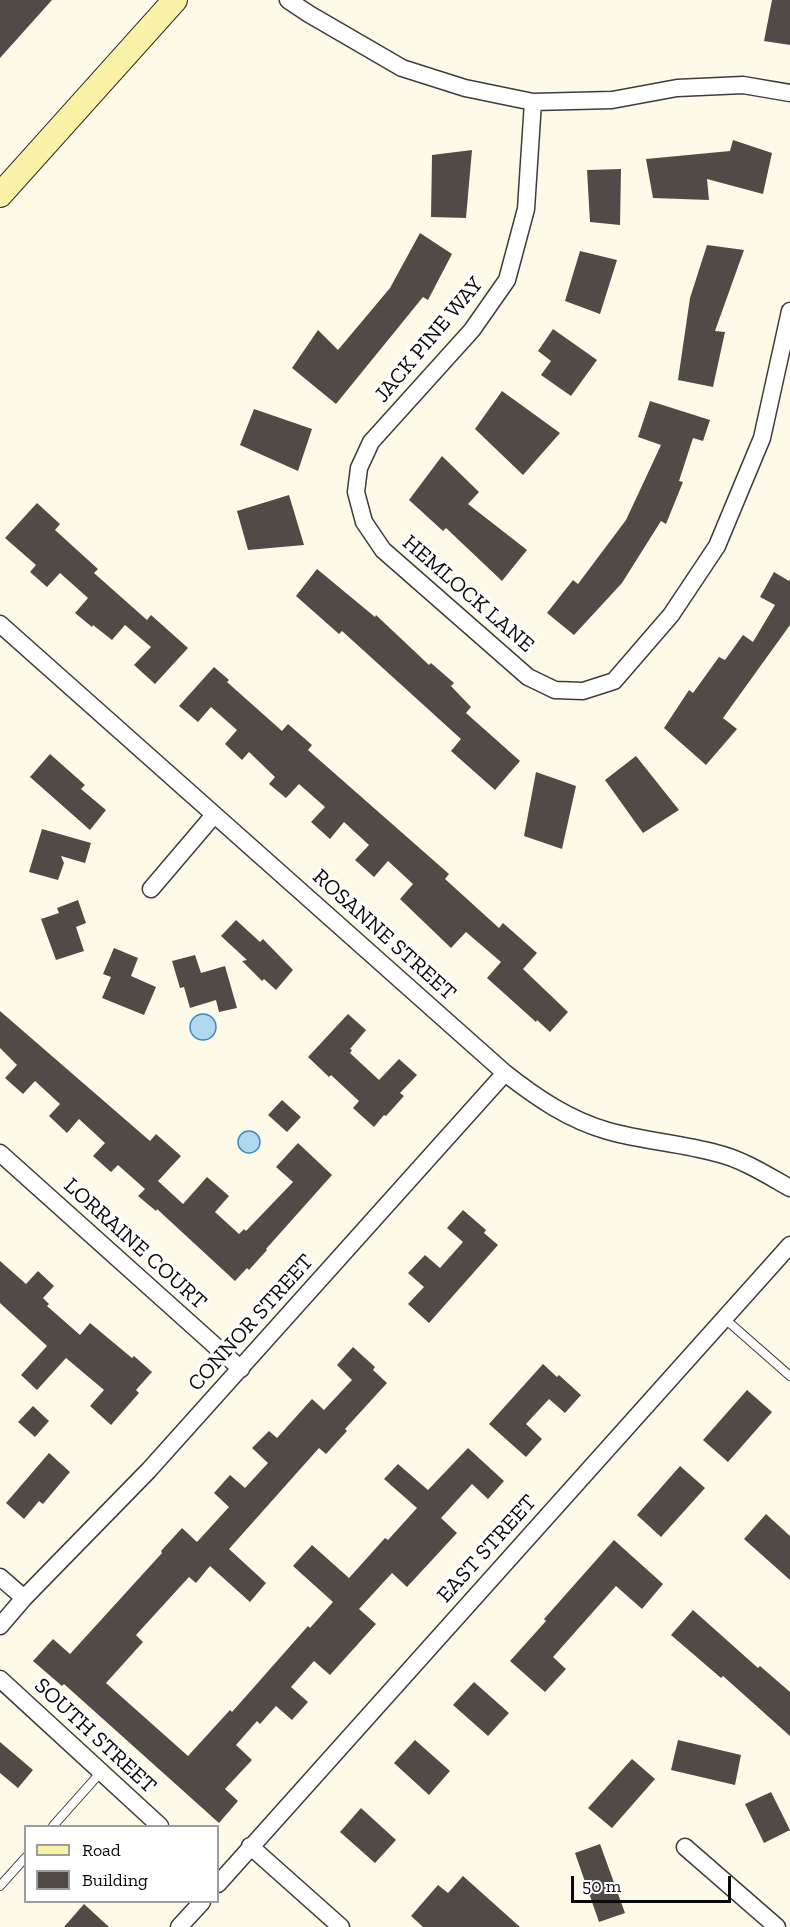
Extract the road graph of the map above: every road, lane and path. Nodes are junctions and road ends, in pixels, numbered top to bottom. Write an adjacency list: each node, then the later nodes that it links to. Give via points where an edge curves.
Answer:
1 (175, 0): 5 (street)
2 (288, 0): 4 (street, via 402,68 465,88)
3 (790, 93): 4 (street, via 743,85 677,88 612,100)
4 (533, 102): 7 (street, JACK PINE WAY, via 526,209 507,280 472,330 371,442 358,468)
5 (0, 195)
6 (790, 311): 7 (street, HEMLOCK LANE, via 762,438 717,546 671,615 614,681 583,691 555,690 528,677 383,550 364,522)
7 (357, 492)
8 (0, 624): 9 (street, ROSANNE STREET)
9 (214, 815): 10 (street); 11 (street, ROSANNE STREET)
10 (151, 889)
11 (505, 1073): 13 (street, ROSANNE STREET, via 553,1108 584,1122 623,1135 718,1153); 16 (street, CONNOR STREET)
12 (0, 1153): 16 (street, LORRAINE COURT)
13 (790, 1188)
14 (790, 1245): 15 (street, EAST STREET)
15 (724, 1318): 17 (lane); 25 (street, EAST STREET)
16 (241, 1369): 19 (street, CONNOR STREET)
17 (790, 1376)
18 (0, 1577): 19 (street)
19 (24, 1598): 20 (street, CONNOR STREET)
20 (0, 1626)
21 (0, 1679): 22 (street, SOUTH STREET)
22 (101, 1772): 23 (lane); 24 (street, SOUTH STREET)
23 (55, 1825)
24 (158, 1825)
25 (250, 1846): 28 (street, EAST STREET); 32 (street)
26 (685, 1847): 33 (street)
27 (24, 1859): 29 (lane)
28 (219, 1880)
29 (0, 1886)
30 (201, 1903): 31 (street)
31 (179, 1927)
32 (341, 1927)
33 (777, 1927)

